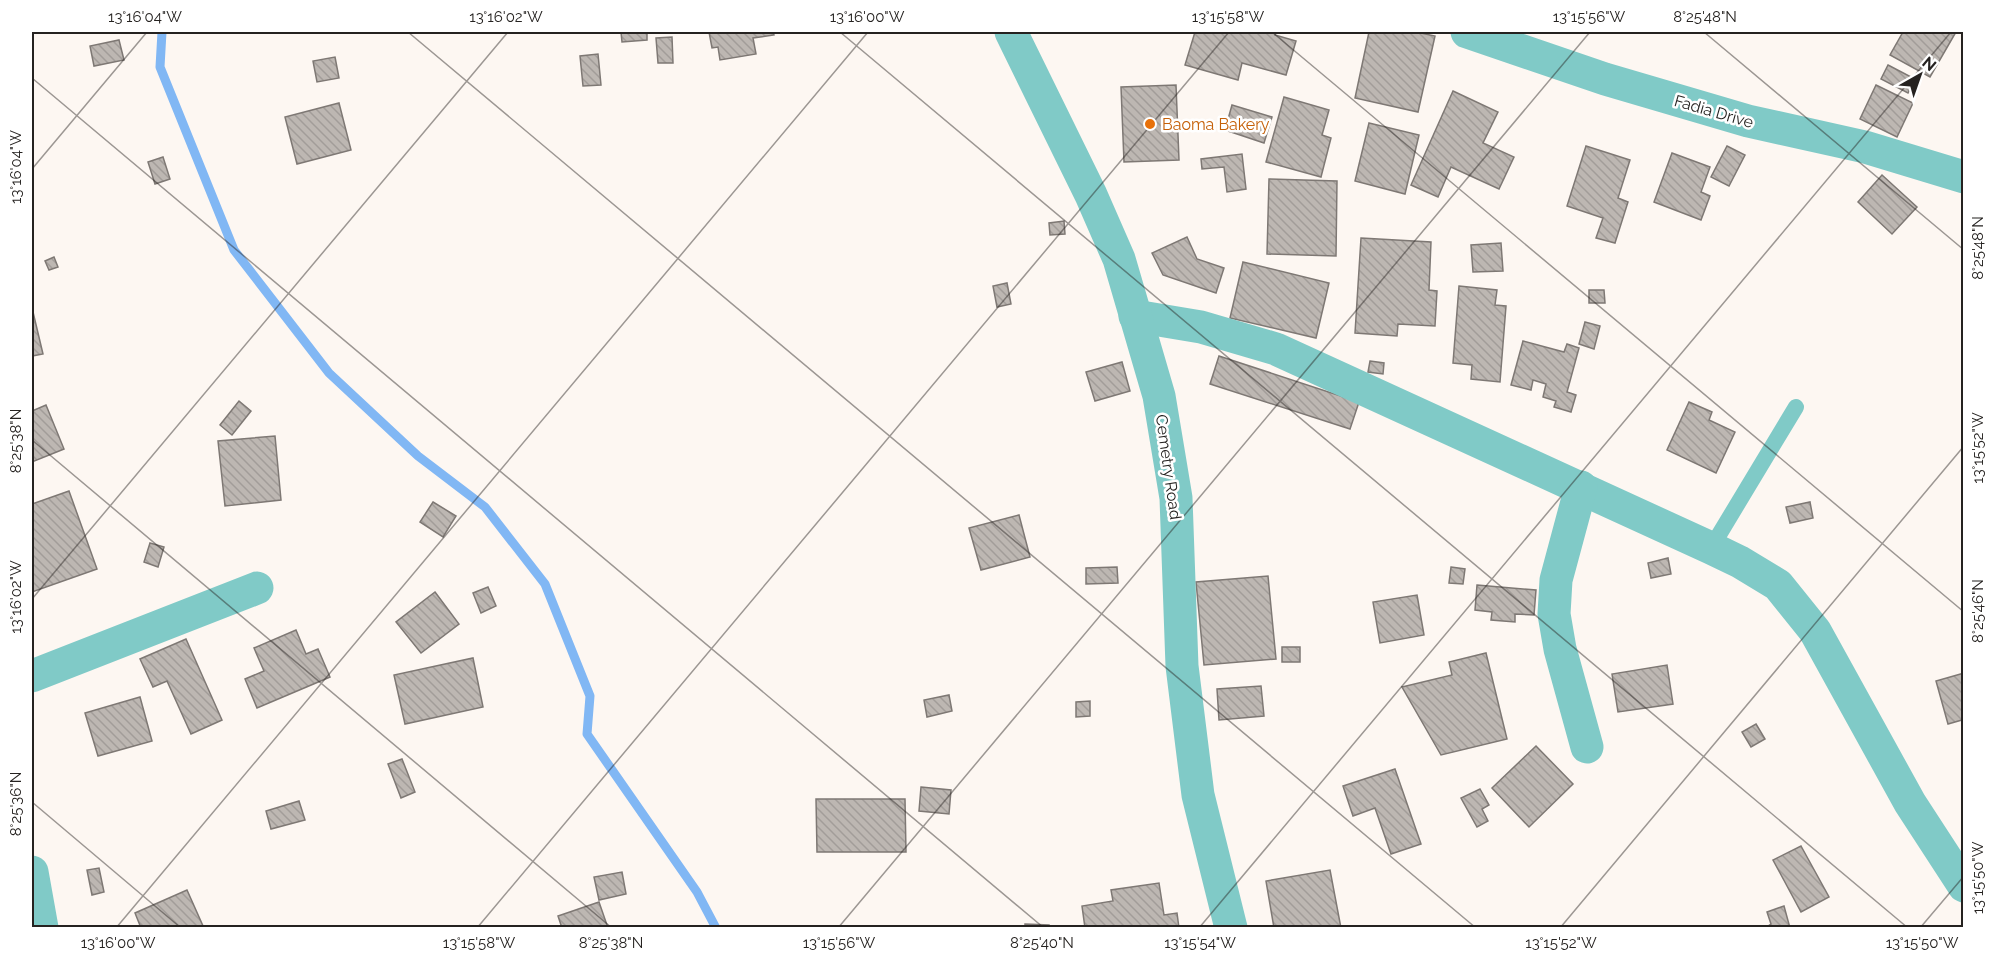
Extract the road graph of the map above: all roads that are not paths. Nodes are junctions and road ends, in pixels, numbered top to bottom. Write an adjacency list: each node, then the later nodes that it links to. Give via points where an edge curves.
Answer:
1 (1011, 32): 4 (street, Cemetry Road, via 1119,259)
2 (1467, 32): 3 (street, Fadia Drive, via 1748,122 1865,147)
3 (1964, 177)
4 (1135, 316): 6 (street, via 1201,327 1276,349); 15 (street, Cemetry Road, via 1159,396 1176,498 1182,666 1198,795)
5 (1796, 407): 7 (lane)
6 (1581, 487): 7 (street); 10 (street, via 1556,580 1554,614)
7 (1711, 548): 11 (street, via 1778,585 1815,631 1910,803)
8 (257, 588): 9 (street)
9 (32, 676)
10 (1587, 747)
11 (1955, 853): 13 (street)
12 (32, 872): 14 (street)
13 (1964, 886)
14 (42, 927)
15 (1231, 927)

